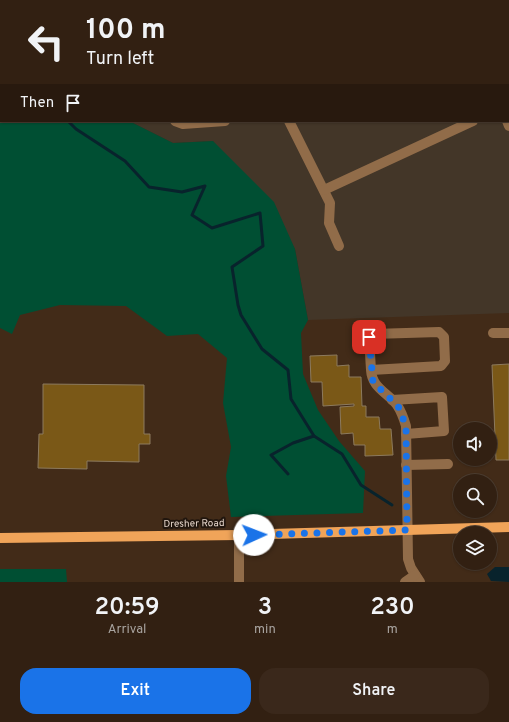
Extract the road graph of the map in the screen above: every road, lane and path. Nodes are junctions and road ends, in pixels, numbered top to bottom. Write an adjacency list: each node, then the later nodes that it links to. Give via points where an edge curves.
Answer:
1 (178, 122): 2 (street)
2 (211, 122)
3 (290, 122): 5 (street)
4 (471, 122): 5 (street)
5 (324, 190): 6 (street, via 330,203 329,223)
6 (339, 246)
7 (509, 332): 8 (street)
8 (493, 333)
9 (371, 370): 9 (street, via 441,366 445,361 444,336 438,332 373,334 369,337); 10 (street, via 373,382)
10 (392, 400): 11 (street, via 403,416); 11 (street, via 442,398 444,431)
11 (406, 434): 13 (street)
12 (448, 464): 13 (street)
13 (406, 466): 15 (street)
14 (509, 527): 15 (main road, Dresher Road)
15 (407, 530): 16 (main road, Dresher Road); 18 (street, via 410,568)
16 (239, 535): 17 (main road, Dresher Road); 19 (street)
17 (0, 538)
18 (418, 579): 20 (street)
19 (239, 582)
20 (405, 582)

